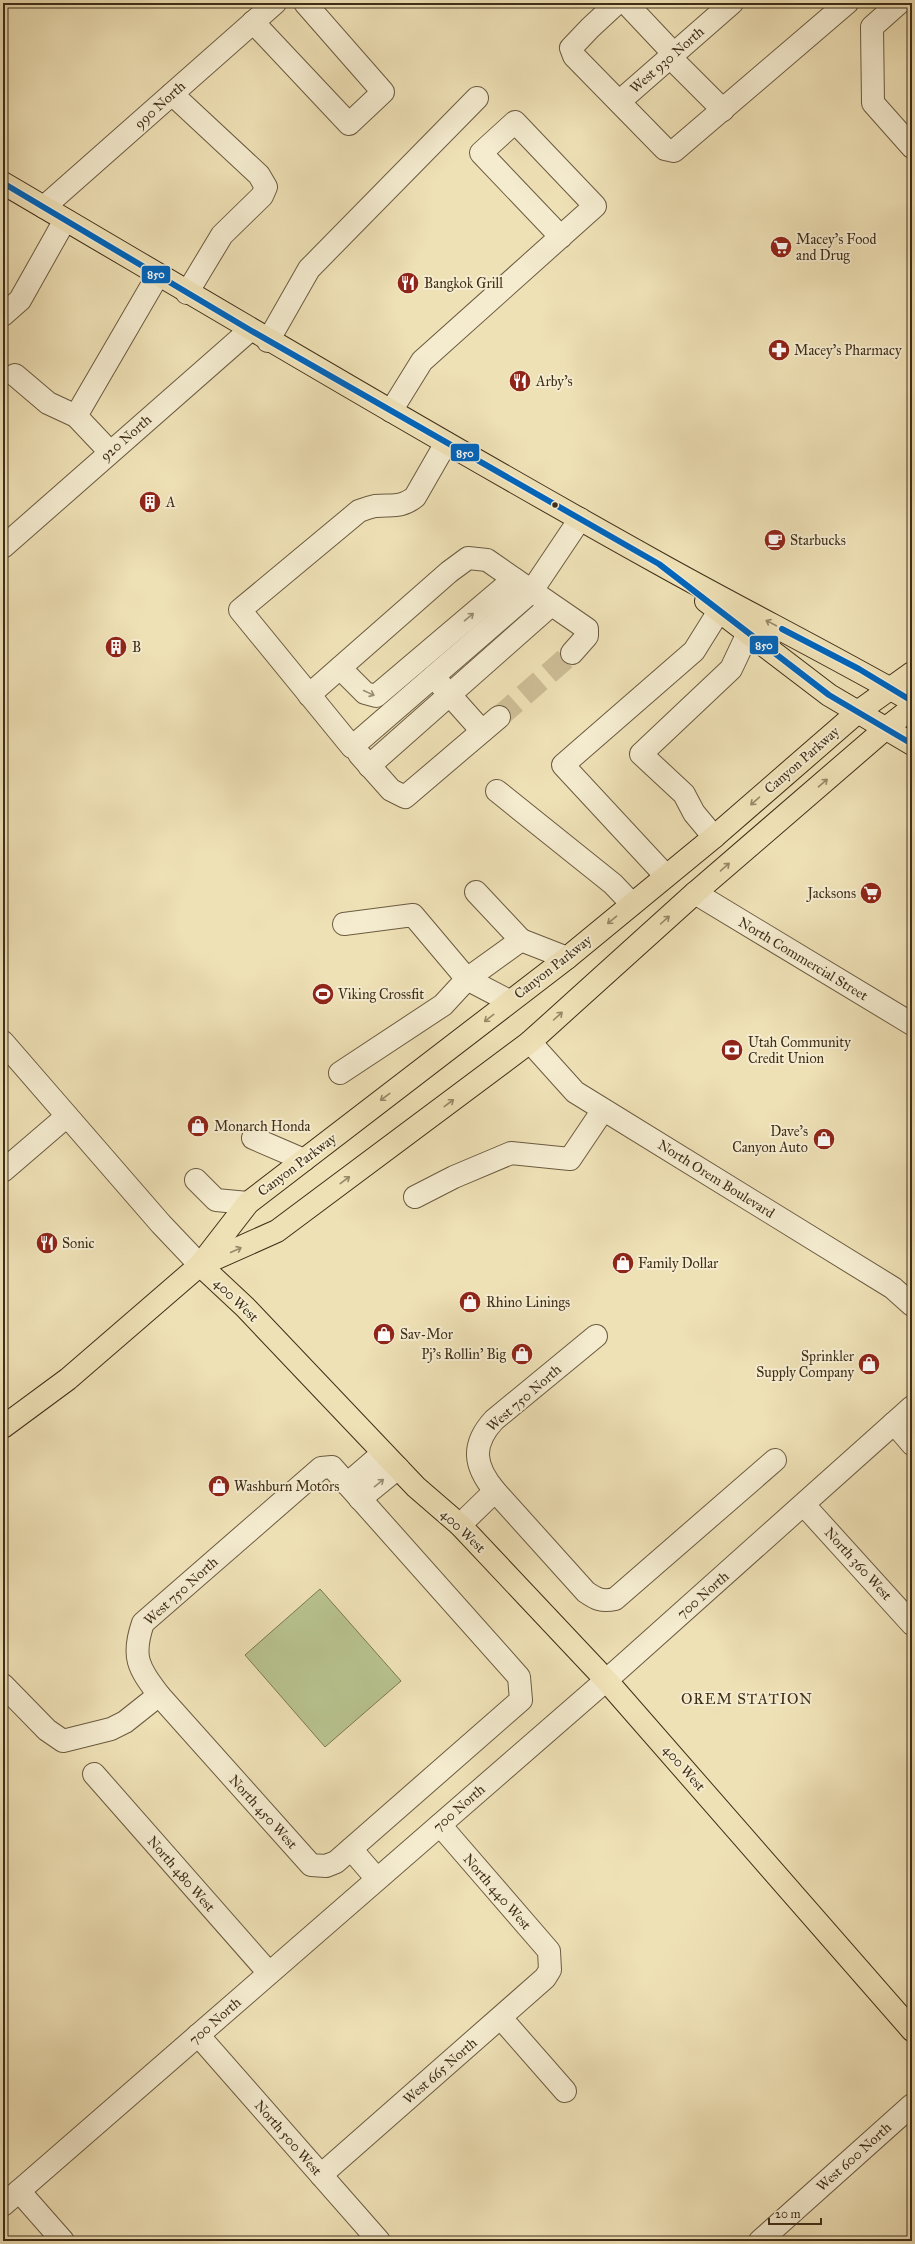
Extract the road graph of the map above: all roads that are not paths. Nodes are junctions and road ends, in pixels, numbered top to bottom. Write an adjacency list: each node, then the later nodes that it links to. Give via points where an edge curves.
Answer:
1 (275, 3): 8 (street, 990 North)
2 (305, 3): 8 (street, via 383,92 348,124)
3 (617, 3): 12 (street, via 571,48 574,56 594,78)
4 (626, 3): 9 (street)
5 (899, 3): 14 (street, via 872,27 873,103)
6 (726, 5): 9 (street, West 930 North)
7 (840, 5): 13 (street)
8 (253, 22): 10 (street, 990 North)
9 (672, 56): 12 (street, West 930 North); 13 (street)
10 (172, 94): 16 (street, 990 North); 20 (street, via 259,176 266,187 262,196 222,235)
11 (477, 98): 23 (street, via 309,269)
12 (620, 101): 13 (street, via 665,149 674,151)
13 (723, 110)
14 (912, 147)
15 (5, 187): 16 (main road)
16 (44, 207): 17 (main road)
17 (65, 220): 19 (main road); 21 (street, via 20,300)
18 (561, 237): 18 (street, via 595,206 515,122 481,153); 25 (street, via 422,361)
19 (158, 275): 20 (main road); 26 (street)
20 (187, 293): 22 (main road)
21 (3, 315)
22 (250, 330): 23 (main road); 28 (street, 920 North)
23 (268, 341): 25 (main road)
24 (15, 375): 26 (street, via 48,403)
25 (391, 411): 27 (main road)
26 (76, 416): 28 (street)
27 (446, 442): 29 (main road); 41 (street, via 415,497 395,507 375,506 359,511 240,610)
28 (110, 452): 30 (street, 920 North)
29 (580, 519): 31 (main road); 32 (street)
30 (3, 547)
31 (659, 564): 34 (main road); 40 (main road, one-way to 31)
32 (522, 586): 33 (street); 37 (street, one-way to 32, via 365,693 376,696); 37 (street, via 487,560 468,558); 39 (street)
33 (551, 605): 36 (street, via 586,629 588,636); 42 (street)
34 (719, 610): 35 (main road); 54 (street, via 694,650 563,765)
35 (748, 633): 45 (main road, via 829,695); 53 (street, via 731,669 641,754 684,794 694,813)
36 (572, 653)
37 (340, 668): 41 (street)
38 (912, 673): 40 (main road, Canyon Parkway)
39 (434, 676): 42 (street); 50 (street)
40 (891, 689): 43 (main road); 45 (main road, Canyon Parkway)
41 (309, 695): 50 (street)
42 (450, 695): 48 (street); 51 (street)
43 (912, 701)
44 (912, 708): 47 (main road, Canyon Parkway)
45 (859, 711): 47 (main road); 53 (main road, Canyon Parkway, one-way to 53)
46 (499, 716): 48 (street)
47 (885, 729): 49 (main road); 56 (main road, Canyon Parkway, one-way to 47)
48 (482, 731): 51 (street, via 405,797 391,790)
49 (912, 744)
50 (352, 748): 51 (street)
51 (369, 766)
52 (497, 791): 57 (street, via 612,884)
53 (714, 837): 54 (main road, Canyon Parkway)
54 (666, 876): 57 (main road, Canyon Parkway)
55 (476, 892): 59 (street)
56 (695, 893): 63 (street, North Commercial Street); 65 (main road, Canyon Parkway, one-way to 56)
57 (632, 904): 60 (main road, Canyon Parkway, one-way to 60)
58 (344, 924): 61 (street, via 413,915)
59 (521, 940): 60 (street); 61 (street)
60 (567, 958): 62 (main road, Canyon Parkway)
61 (467, 979): 62 (street); 66 (street, via 443,1005)
62 (509, 1001): 70 (main road, Canyon Parkway, one-way to 70)
63 (912, 1024)
64 (3, 1042): 68 (street, 400 West)
65 (530, 1042): 67 (street, North Orem Boulevard, via 575,1092); 75 (main road, Canyon Parkway, one-way to 65, via 277,1231)
66 (340, 1073)
67 (603, 1110): 73 (street, via 570,1159 511,1153); 76 (street, North Orem Boulevard, via 892,1288)
68 (67, 1116): 71 (street); 75 (street, 400 West)
69 (253, 1138): 70 (street)
70 (304, 1160): 74 (main road, Canyon Parkway)
71 (3, 1171)
72 (196, 1180): 74 (street, via 216,1200)
73 (415, 1197)
74 (248, 1203): 75 (main road, Canyon Parkway)
75 (200, 1265): 80 (main road, Canyon Parkway, via 68,1379); 82 (main road, 400 West, via 245,1307)
76 (912, 1304)
77 (596, 1336): 86 (street, West 750 North, via 485,1430 479,1445 478,1459 483,1477)
78 (912, 1407): 79 (street, 700 North)
79 (894, 1423): 81 (street); 87 (street, 700 North)
80 (3, 1427)
81 (912, 1444)
82 (383, 1453): 84 (main road, 400 West); 85 (street)
83 (775, 1460): 86 (street, West 750 North, via 615,1599 607,1601 598,1600 586,1592)
84 (398, 1468): 85 (street, one-way to 84); 88 (main road, 400 West)
85 (353, 1491): 92 (street, West 750 North, via 332,1467 321,1468 143,1623 137,1648 139,1666); 95 (street, via 519,1677 521,1700)
86 (495, 1491): 88 (street)
87 (804, 1505): 89 (street, North 360 West); 90 (street, 700 North)
88 (460, 1525): 90 (main road, 400 West)
89 (912, 1624)
90 (606, 1680): 94 (street, 700 North); 100 (main road, 400 West)
91 (5, 1687): 92 (street, via 47,1730 63,1741 111,1729 125,1722)
92 (159, 1695): 95 (street, North 450 West, via 312,1865 326,1866 336,1862)
93 (94, 1774): 98 (street, North 480 West)
94 (440, 1825): 96 (street, 700 North); 97 (street, North 440 West, via 549,1951)
95 (351, 1849): 96 (street)
96 (377, 1878): 98 (street, 700 North)
97 (550, 1960): 99 (street, West 665 North, via 550,1970 545,1978)
98 (268, 1973): 101 (street, 700 North)
99 (501, 2018): 102 (street); 104 (street, West 665 North)
100 (912, 2030)
101 (198, 2035): 104 (street, North 500 West); 105 (street, 700 North)
102 (565, 2091)
103 (912, 2105): 108 (street, West 600 North)
104 (321, 2175): 107 (street, North 500 West)
105 (11, 2198): 106 (street)
106 (63, 2241)
107 (379, 2241)
108 (760, 2241)

